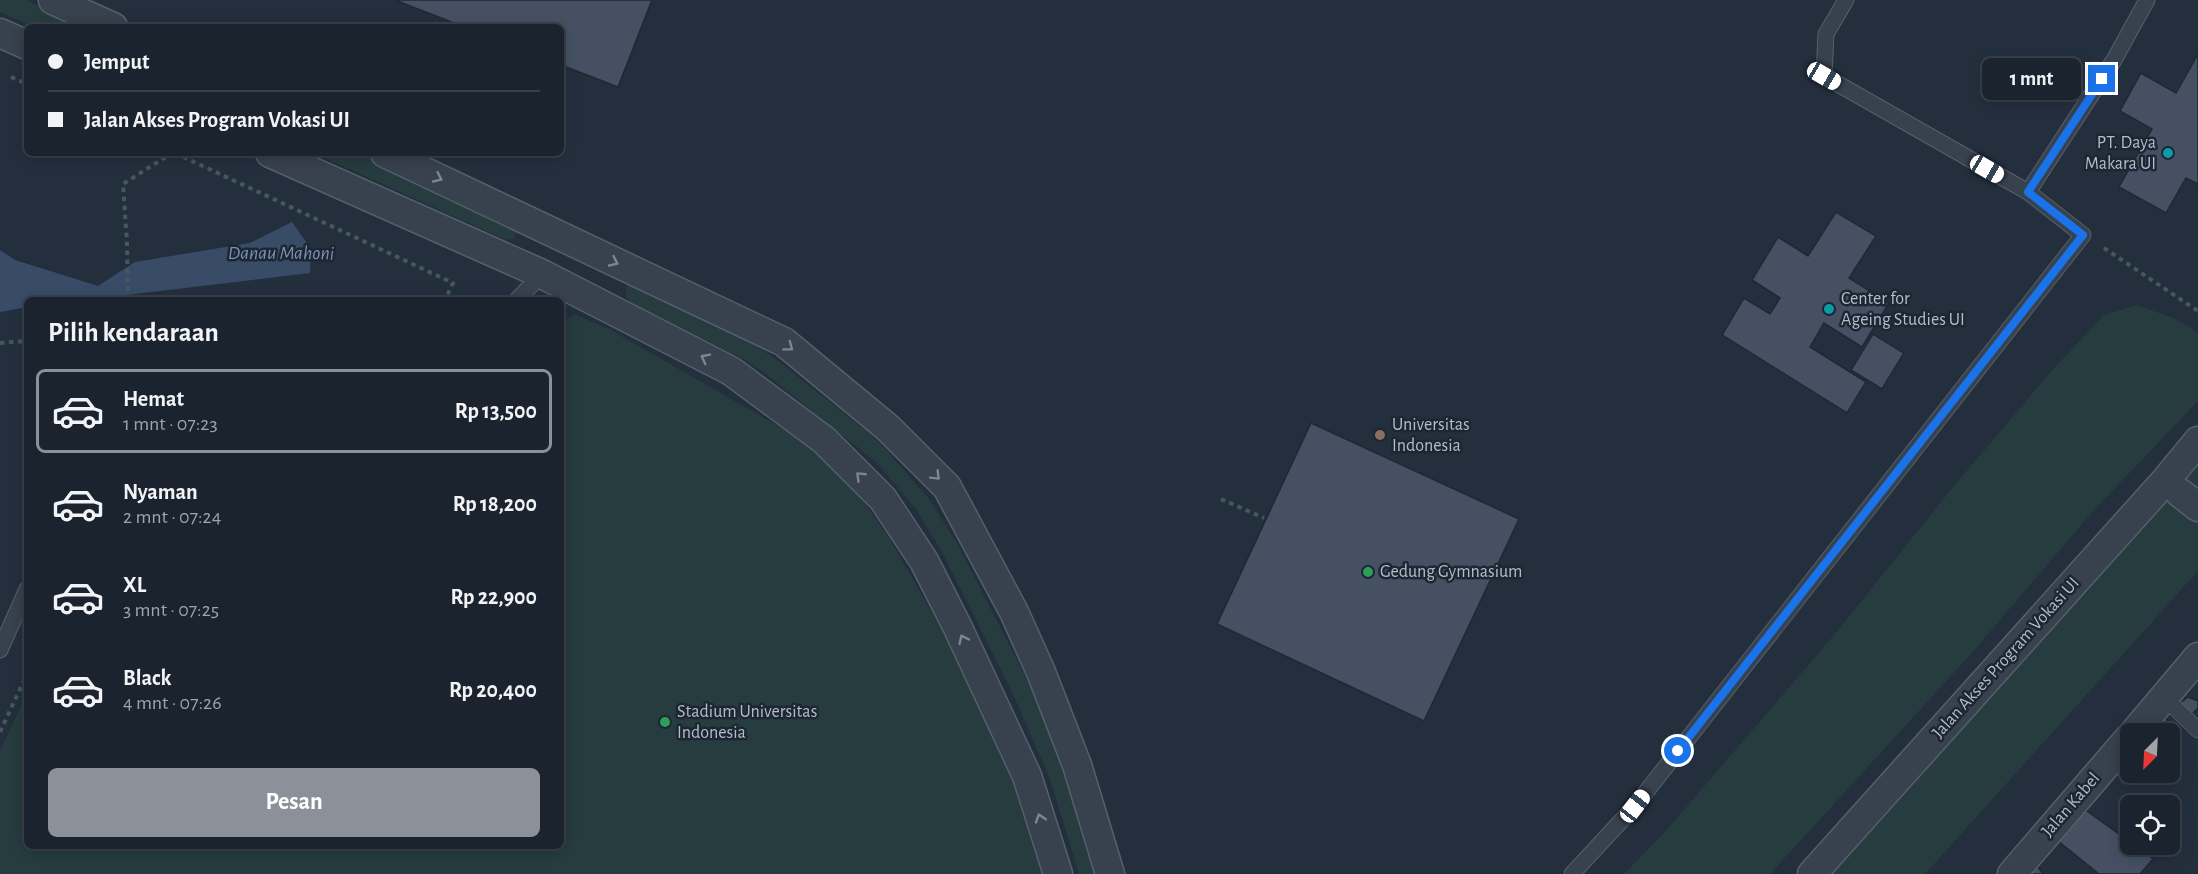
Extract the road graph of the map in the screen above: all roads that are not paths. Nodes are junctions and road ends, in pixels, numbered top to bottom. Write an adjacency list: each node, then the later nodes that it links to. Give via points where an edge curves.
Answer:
1 (1846, 0): 9 (lane, via 1826,34 1824,76)
2 (2147, 0): 9 (lane, via 2114,60)
3 (68, 3): 4 (street)
4 (107, 24)
5 (0, 33): 6 (street)
6 (24, 44)
7 (277, 156): 10 (street)
8 (391, 156): 22 (street, one-way to 22, via 784,342 888,428 947,487 1014,612 1077,765)
9 (2028, 192): 23 (lane, via 2083,235 1635,806)
10 (542, 274): 11 (lane); 21 (street, one-way to 10, via 1027,776 924,561 884,499 824,441 731,372)
11 (520, 297)
12 (2198, 441): 13 (street, Jalan Akses Program Vokasi UI)
13 (2181, 494): 24 (street, Jalan Akses Program Vokasi UI)
14 (24, 596): 15 (lane)
15 (0, 650)
16 (2198, 657): 17 (street, Jalan Kabel)
17 (2164, 697): 18 (street, Jalan Kabel); 19 (lane)
18 (2141, 723)
19 (2198, 730)
20 (2120, 748): 25 (street, Jalan Kabel)
21 (1058, 874)
22 (1110, 874)
23 (1572, 874)
24 (1812, 874)
25 (2012, 874)

